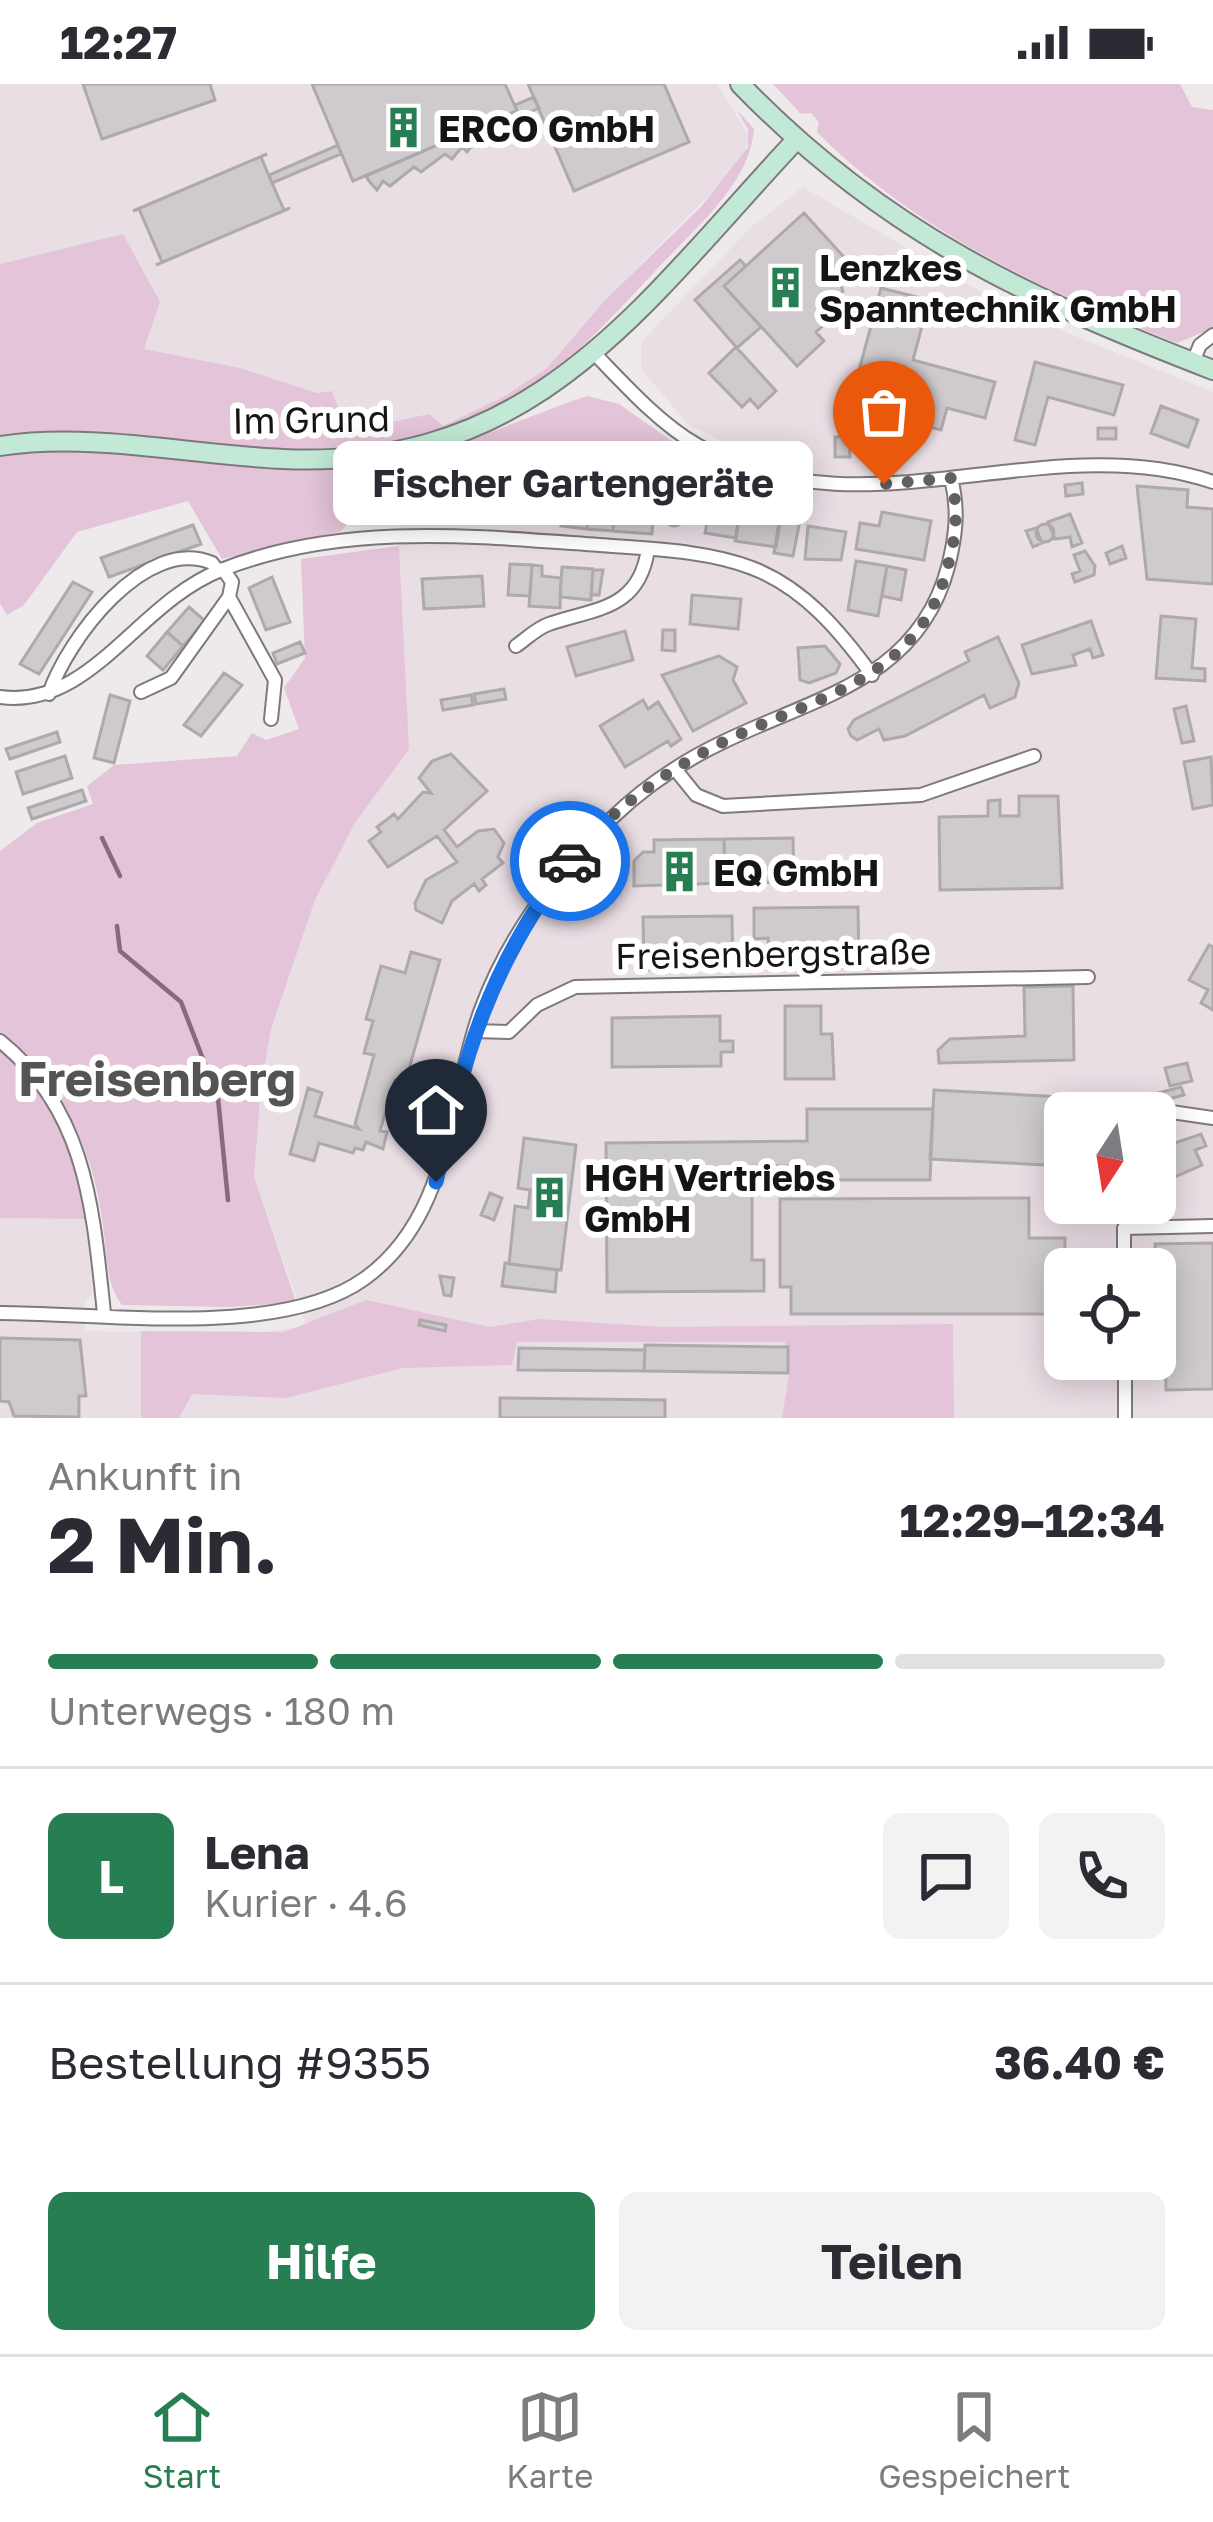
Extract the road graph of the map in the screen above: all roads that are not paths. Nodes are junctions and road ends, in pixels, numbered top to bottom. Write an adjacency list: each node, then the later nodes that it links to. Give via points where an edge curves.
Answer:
1 (740, 84): 2 (main road)
2 (795, 140): 4 (main road, Im Grund); 5 (main road, via 870,201 985,273)
3 (1213, 335): 5 (street)
4 (595, 353): 7 (main road, Im Grund, via 517,409 398,453 287,460 50,442); 8 (street, via 679,434 747,469 845,485)
5 (1193, 362): 6 (main road)
6 (1213, 370)
7 (0, 446)
8 (951, 478): 9 (street, via 1092,462); 14 (street, via 957,524 945,578 915,636)
9 (1213, 482)
10 (648, 549): 11 (street, via 399,535); 13 (street, via 639,580 620,602 548,624); 14 (street, via 734,563 789,586)
11 (221, 570): 12 (street, via 232,582); 16 (street, via 160,604 93,669); 16 (street, via 194,557 112,596 68,647)
12 (229, 596): 15 (street, via 171,678); 18 (street, via 275,680)
13 (516, 646)
14 (872, 675): 20 (street)
15 (141, 692)
16 (49, 694): 17 (street)
17 (0, 697)
18 (271, 719)
19 (1034, 755): 20 (street, via 921,795 790,804 723,806 696,795)
20 (675, 769): 22 (street, via 616,814 537,903)
21 (1088, 977): 22 (street, Freisenbergstraße, via 575,987 537,1005 509,1032)
22 (474, 1031): 29 (street, via 429,1200 408,1238 363,1280 325,1301 265,1317)
23 (0, 1041): 29 (street, via 55,1100 79,1150)
24 (1176, 1113): 25 (street)
25 (1213, 1118)
26 (1213, 1226): 27 (street, via 1124,1228)
27 (1124, 1248)
28 (0, 1313): 29 (street)
29 (104, 1313)
30 (1125, 1380): 31 (street)
31 (1125, 1418)

